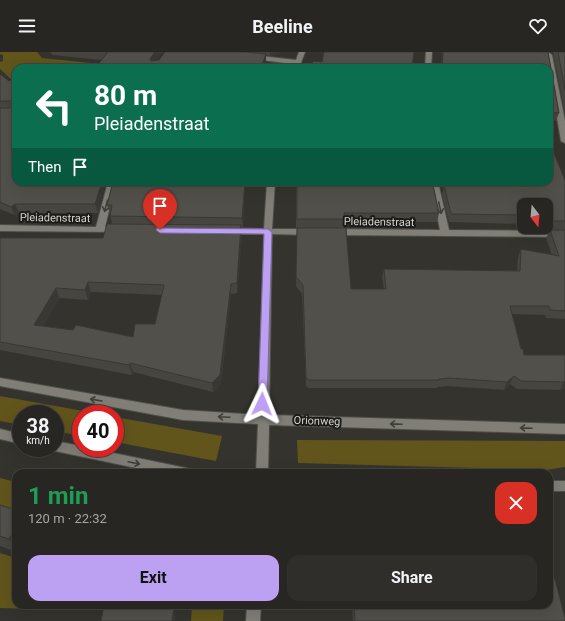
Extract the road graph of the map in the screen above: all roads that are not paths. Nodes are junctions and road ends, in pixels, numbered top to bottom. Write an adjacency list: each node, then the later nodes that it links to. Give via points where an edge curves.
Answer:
1 (302, 52): 6 (street)
2 (429, 52): 7 (street)
3 (547, 54): 8 (street)
4 (247, 57): 5 (street)
5 (291, 64)
6 (297, 64)
7 (428, 64)
8 (549, 64)
9 (553, 83): 10 (street)
10 (565, 141)
11 (111, 186): 15 (street, one-way to 15)
12 (271, 186): 18 (street)
13 (435, 186): 19 (street, one-way to 19)
14 (0, 228): 15 (street, Pleiadenstraat)
15 (100, 230): 16 (street, Pleiadenstraat)
16 (124, 230)
17 (219, 231): 18 (street, Pleiadenstraat)
18 (268, 232): 19 (street, Pleiadenstraat); 22 (street)
19 (445, 234): 20 (street, Pleiadenstraat)
20 (565, 234)
21 (0, 382): 22 (street, Orionweg, one-way to 21, via 183,415)
22 (262, 420): 23 (street, Orionweg, one-way to 22); 28 (street)
23 (565, 429)
24 (0, 434): 25 (street)
25 (12, 436)
26 (64, 448): 27 (street, one-way to 27)
27 (167, 469)
28 (262, 469)
29 (553, 486): 30 (street)
30 (565, 486)
31 (254, 609): 32 (street)
32 (254, 621)

